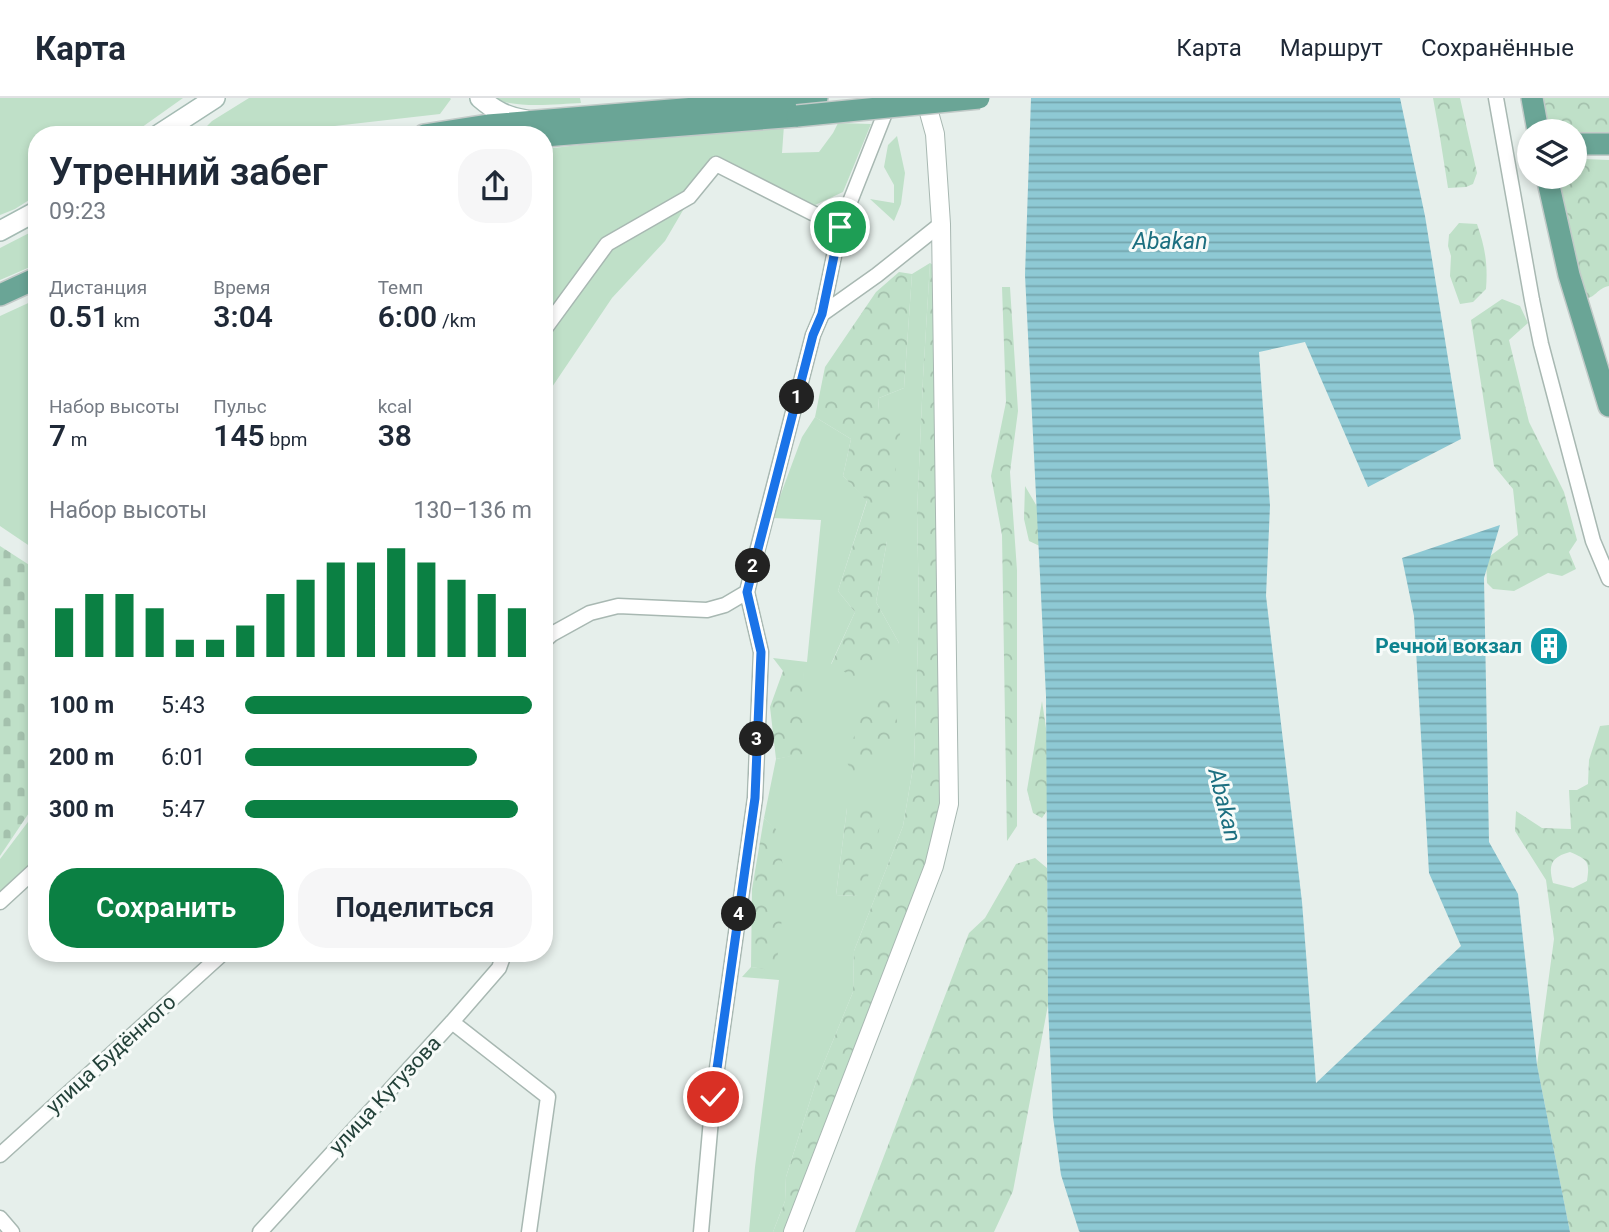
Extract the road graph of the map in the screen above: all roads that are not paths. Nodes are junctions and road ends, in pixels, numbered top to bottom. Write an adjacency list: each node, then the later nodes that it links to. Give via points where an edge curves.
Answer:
1 (215, 98): 11 (main road)
2 (478, 98): 12 (main road); 13 (main road, via 505,116)
3 (817, 98): 9 (main road)
4 (890, 98): 22 (street)
5 (925, 98): 21 (street, via 935,134)
6 (979, 98): 9 (main road, bridge)
7 (1496, 98): 31 (street, via 1541,344 1593,541)
8 (1532, 98): 10 (main road)
9 (796, 108): 14 (main road)
10 (1536, 119)
11 (172, 126)
12 (488, 126)
13 (533, 126)
14 (553, 128)
15 (1587, 144): 16 (main road)
16 (1609, 144)
17 (1587, 153): 18 (main road)
18 (1609, 154)
19 (1550, 189): 30 (main road, via 1569,275)
20 (28, 216): 23 (main road)
21 (941, 224): 28 (street); 45 (street, via 949,804 934,866)
22 (840, 227): 28 (street); 29 (street, via 716,164 689,197 607,243)
23 (0, 231)
24 (28, 282): 26 (main road)
25 (28, 292): 27 (main road)
26 (0, 295)
27 (0, 305)
28 (822, 314): 32 (street)
29 (553, 318)
30 (1609, 407)
31 (1609, 579)
32 (747, 592): 33 (street, via 707,610 618,606 590,613); 44 (street, via 761,652 755,798 713,1097)
33 (553, 633)
34 (28, 876): 35 (street)
35 (0, 902)
36 (213, 962): 39 (street, улица Будённого)
37 (502, 962): 38 (street, улица Кутузова)
38 (452, 1022): 42 (street, улица Кутузова); 43 (street, via 548,1097)
39 (0, 1154)
40 (0, 1218): 41 (street)
41 (12, 1232)
42 (260, 1232)
43 (529, 1232)
44 (701, 1232)
45 (793, 1232)

